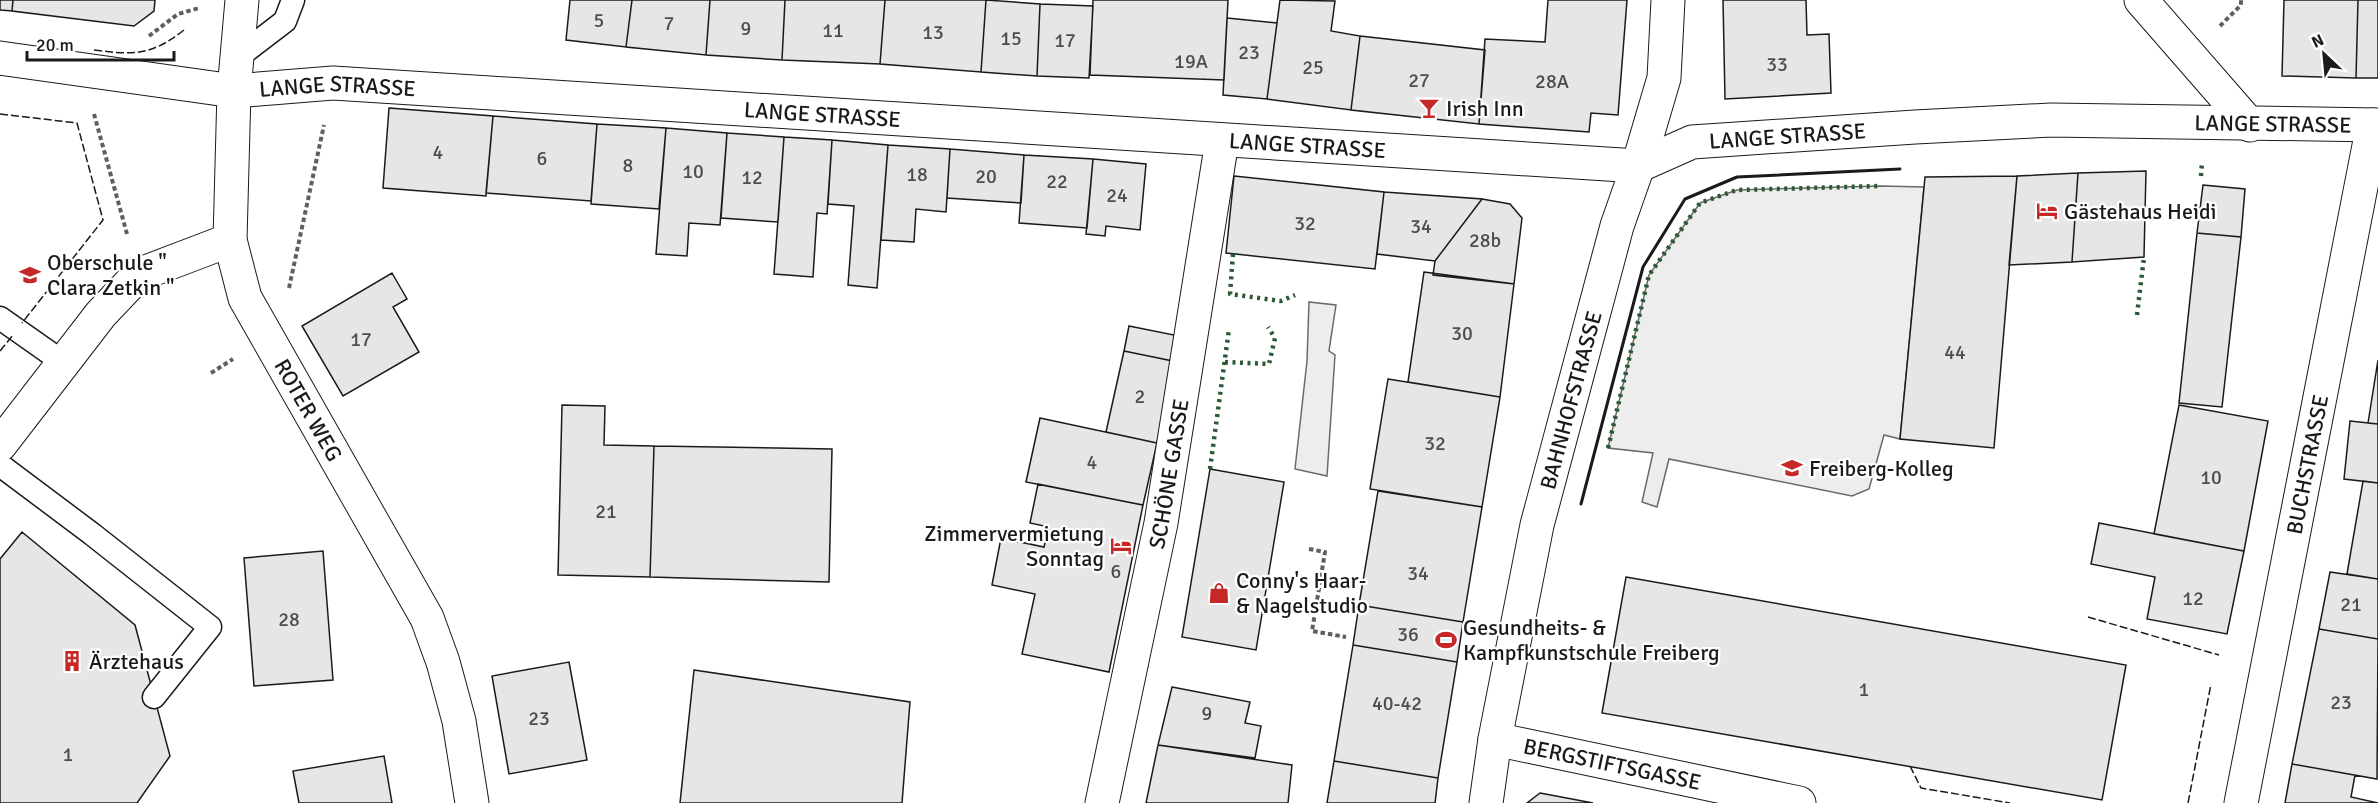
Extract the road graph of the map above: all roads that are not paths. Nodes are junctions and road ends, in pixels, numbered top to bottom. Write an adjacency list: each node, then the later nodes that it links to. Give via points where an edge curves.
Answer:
1 (242, 0): 5 (street, ROTER WEG)
2 (293, 0): 5 (lane, via 285,21)
3 (1668, 0): 11 (street, BAHNHOFSTRASSE, via 1664,78)
4 (2141, 0): 8 (street)
5 (238, 57): 7 (street, ROTER WEG)
6 (0, 58): 7 (street, LANGE STRASSE)
7 (234, 92): 10 (street, LANGE STRASSE, via 333,83); 12 (street, ROTER WEG)
8 (2250, 124): 9 (street, LANGE STRASSE); 11 (street, LANGE STRASSE, via 2051,120 1715,140 1692,142)
9 (2375, 125): 23 (street, BUCHSTRASSE)
10 (1222, 141): 11 (street, LANGE STRASSE); 20 (street, SCHÖNE GASSE, via 1161,523)
11 (1638, 166): 18 (street, BAHNHOFSTRASSE, via 1617,226 1537,525)
12 (230, 240): 14 (street, via 138,275 101,314); 19 (street, ROTER WEG, via 245,298 427,618 459,721)
13 (0, 318): 14 (lane)
14 (64, 363): 15 (street)
15 (0, 445)
16 (0, 465): 17 (lane, via 210,627)
17 (154, 697)
18 (1495, 739): 21 (street, BAHNHOFSTRASSE); 22 (street, BERGSTIFTSGASSE)
19 (472, 803)
20 (1102, 803)
21 (1486, 803)
22 (1799, 803)
23 (2241, 803)

